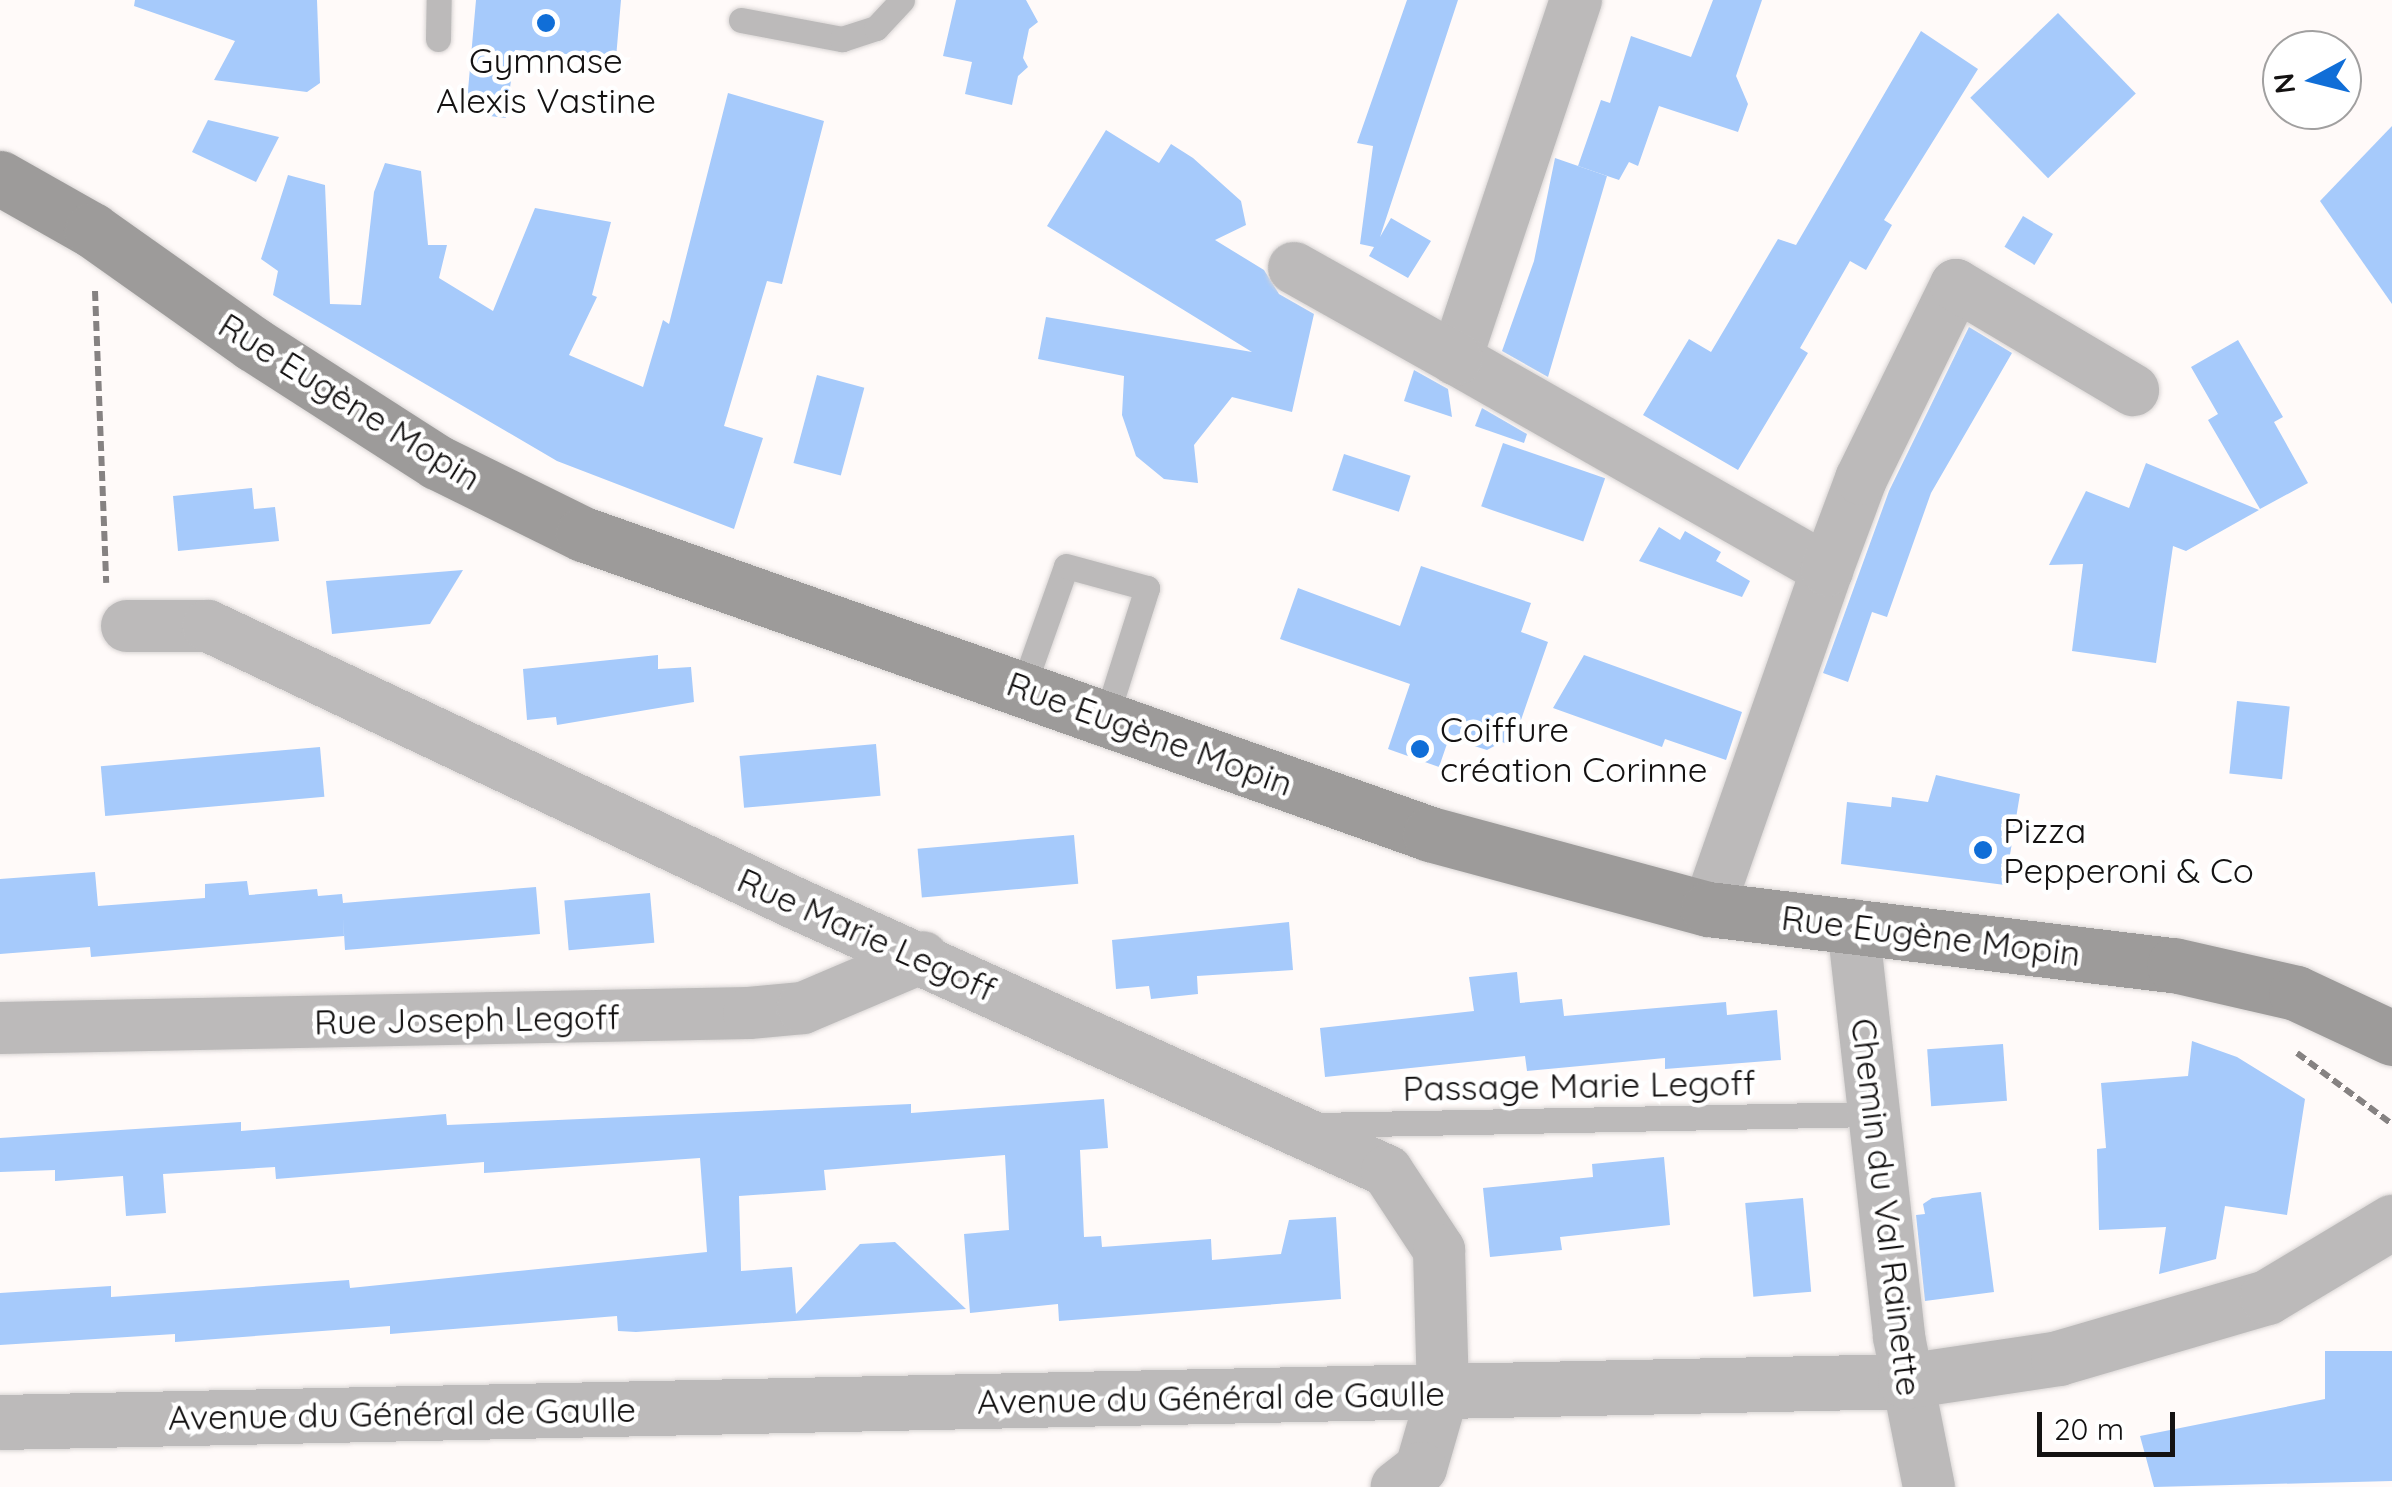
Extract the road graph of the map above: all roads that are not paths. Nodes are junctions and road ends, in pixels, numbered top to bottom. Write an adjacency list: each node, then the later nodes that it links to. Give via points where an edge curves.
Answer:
1 (440, 0): 5 (lane)
2 (902, 0): 4 (lane, via 876,28 842,39)
3 (1576, 0): 8 (street)
4 (741, 20)
5 (438, 39)
6 (0, 178): 12 (main road, Rue Eugène Mopin, via 92,230 437,462 583,534)
7 (1294, 268): 8 (street)
8 (1456, 359): 10 (street)
9 (2133, 390): 10 (street, via 1956,285 1861,479)
10 (1826, 570): 14 (street)
11 (126, 626): 16 (street, Rue Marie Legoff, via 208,626)
12 (1023, 688): 13 (main road, Rue Eugène Mopin); 13 (lane, via 1066,566 1147,588)
13 (1106, 718): 14 (main road, Rue Eugène Mopin, via 1430,834)
14 (1708, 908): 15 (main road, Rue Eugène Mopin)
15 (1853, 925): 18 (main road, Rue Eugène Mopin, via 2174,965 2296,993); 19 (street, Chemin du Val Rainette)
16 (923, 957): 17 (street, Rue Joseph Legoff, via 803,1008 748,1013); 20 (street, Rue Marie Legoff)
17 (0, 1028)
18 (2392, 1038)
19 (1874, 1114): 20 (lane, Passage Marie Legoff); 22 (street, Chemin du Val Rainette)
20 (1286, 1126): 23 (street, Rue Marie Legoff, via 1387,1171 1439,1250)
21 (2392, 1222): 22 (street, Avenue du Général de Gaulle, via 2267,1296 2058,1358)
22 (1905, 1381): 23 (street, Avenue du Général de Gaulle); 26 (street, Chemin du Val Rainette)
23 (1442, 1392): 24 (street, Avenue du Général de Gaulle); 25 (street, Rue Marie Legoff, via 1421,1468)
24 (0, 1422)
25 (1396, 1487)
26 (1929, 1487)

